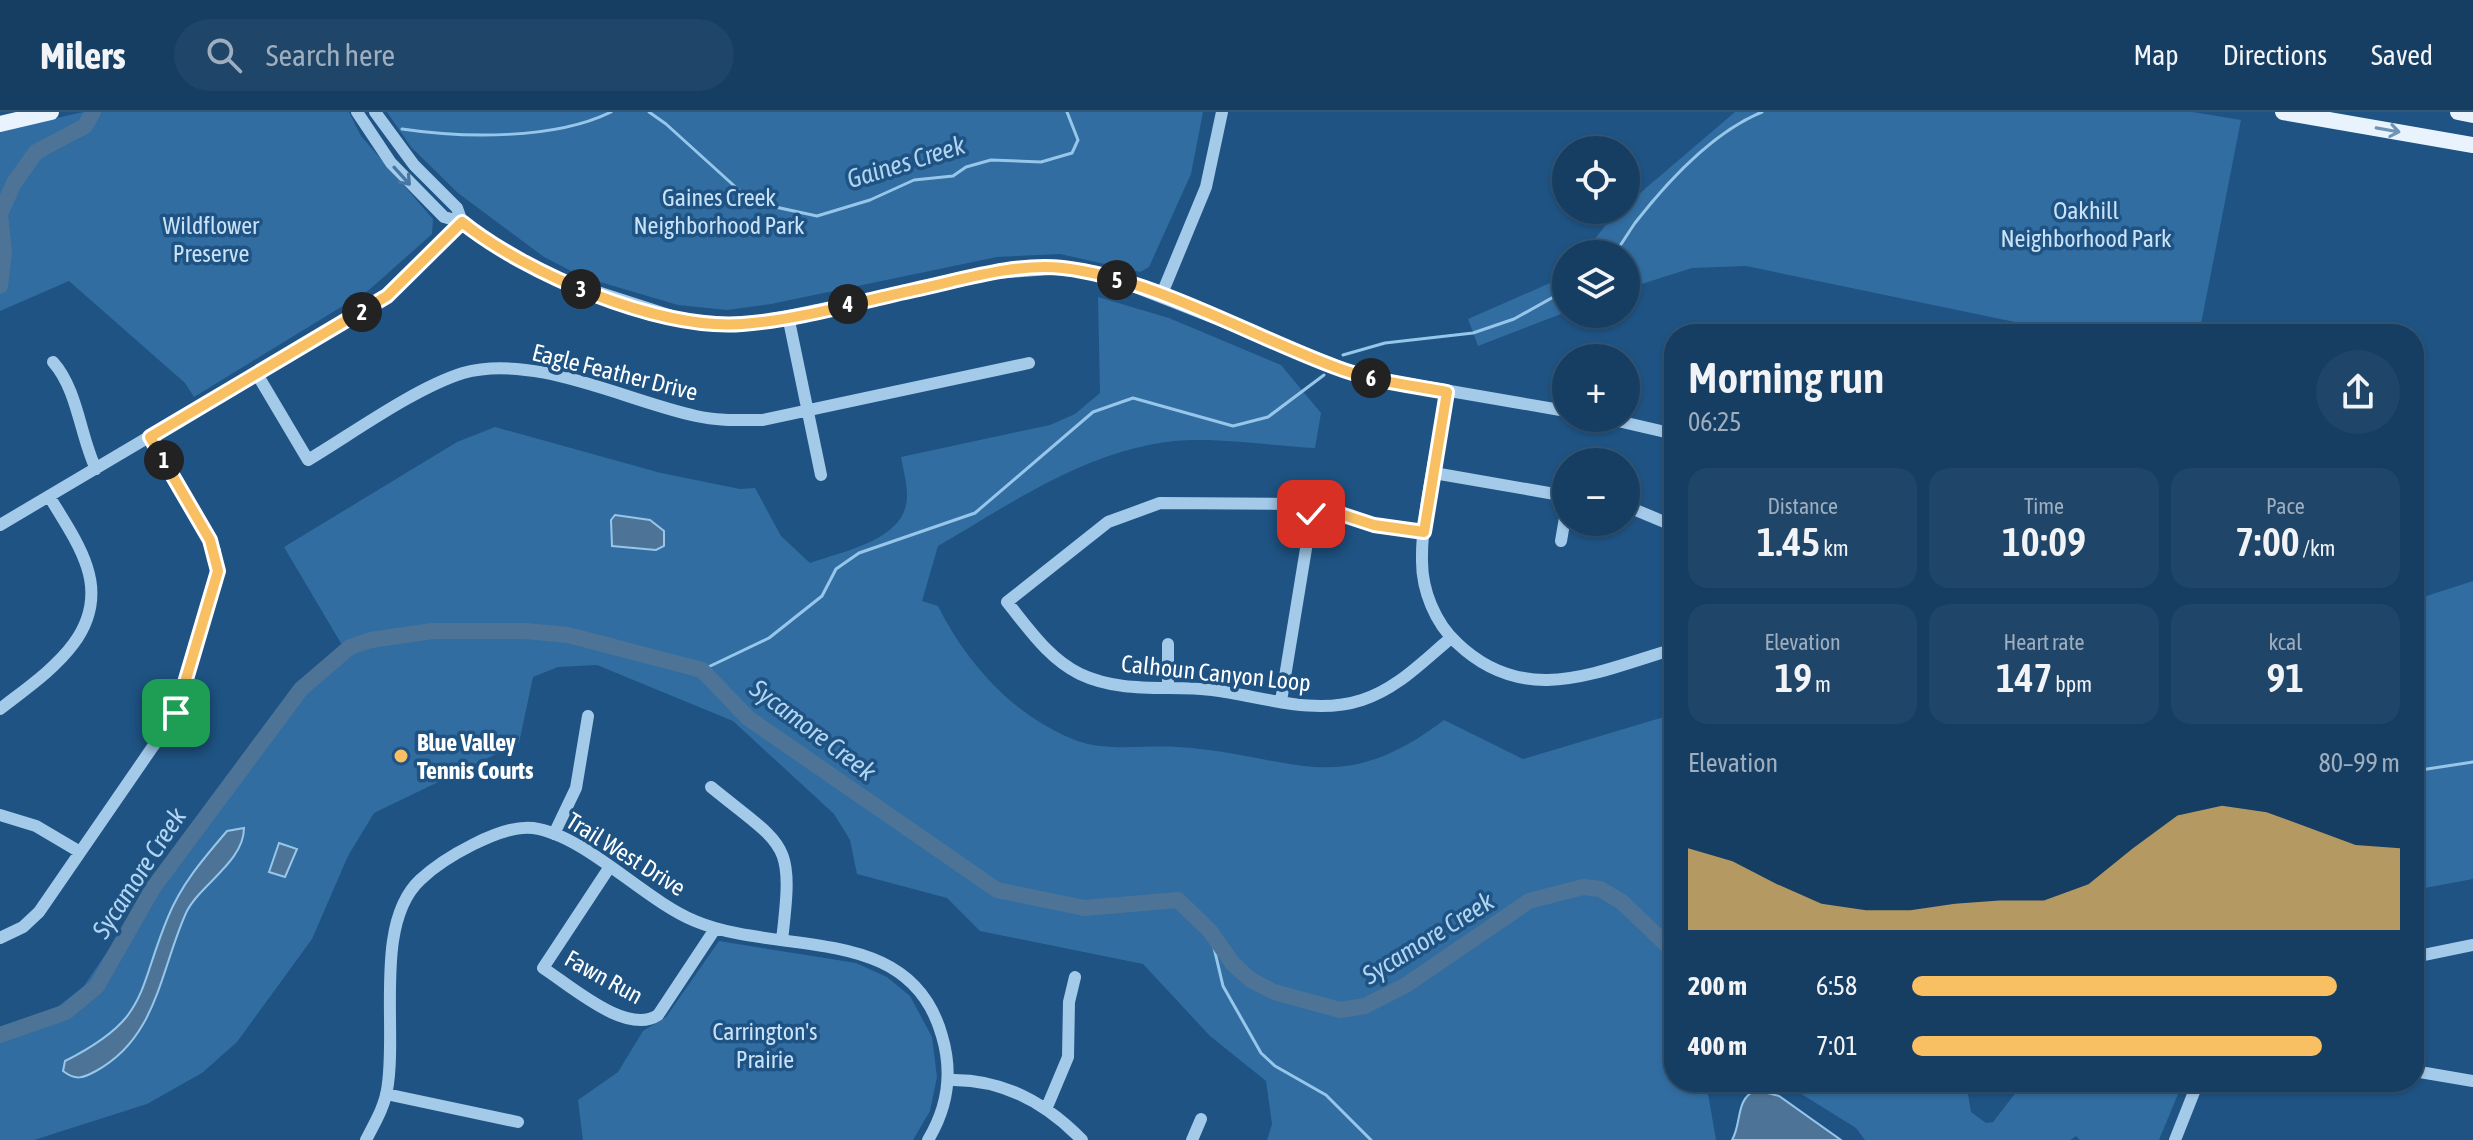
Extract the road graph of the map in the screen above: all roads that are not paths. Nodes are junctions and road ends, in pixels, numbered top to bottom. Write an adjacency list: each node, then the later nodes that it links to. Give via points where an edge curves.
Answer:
1 (51, 112): 8 (main road)
2 (357, 112): 10 (street, one-way to 10, via 419,194 444,217)
3 (375, 112): 10 (street, via 414,165 457,208)
4 (1222, 112): 11 (street, via 1206,187)
5 (2283, 112): 9 (main road, one-way to 9)
6 (2458, 112): 7 (main road)
7 (2473, 115)
8 (0, 124)
9 (2473, 145)
10 (462, 222): 12 (street, via 508,255 604,297 715,324); 15 (street, via 387,296)
11 (1161, 296): 12 (street, via 1099,274 1023,268); 16 (street, via 1340,369)
12 (788, 316): 18 (street)
13 (53, 362): 22 (street, via 68,384)
14 (1029, 363): 18 (street, Eagle Feather Drive)
15 (257, 374): 18 (street, Eagle Feather Drive, via 308,460 439,383 500,368 533,371 726,421); 21 (street)
16 (1447, 392): 17 (street); 23 (street)
17 (1552, 409)
18 (807, 410): 24 (street)
19 (1640, 426): 20 (street)
20 (1664, 432)
21 (150, 437): 22 (street); 44 (street, via 210,540 217,580 176,713)
22 (96, 469): 26 (street)
23 (1434, 473): 25 (street); 31 (street)
24 (821, 475)
25 (1552, 494)
26 (49, 496): 30 (street); 39 (street, via 87,566 87,617 60,662)
27 (1313, 506): 31 (street, Calhoun Canyon Loop, via 1374,525); 37 (street, Calhoun Canyon Loop, via 1176,502 1133,510 1096,530 1007,602 1042,645 1071,669 1116,686); 38 (street)
28 (1640, 512): 29 (street)
29 (1664, 522)
30 (0, 525)
31 (1424, 532): 34 (street, via 1423,579)
32 (1562, 536): 33 (street)
33 (1561, 541)
34 (1451, 638): 36 (street, via 1489,669 1546,681); 38 (street, Calhoun Canyon Loop, via 1402,679 1361,700 1332,706)
35 (1168, 644): 37 (street)
36 (1664, 652)
37 (1168, 688): 38 (street, Calhoun Canyon Loop)
38 (1281, 701)
39 (0, 709)
40 (588, 716): 43 (street, via 576,788)
41 (711, 787): 48 (street, via 769,834 785,854 789,877)
42 (0, 815): 44 (street, via 36,826)
43 (554, 834): 45 (street, Trail West Drive); 56 (street, Trail West Drive, via 517,828 488,837 421,879 401,905 393,945)
44 (80, 852): 47 (street, via 39,912)
45 (609, 868): 46 (street, Trail West Drive, via 668,907); 46 (street, Fawn Run, via 543,968 624,1019 644,1022 658,1015)
46 (715, 929): 48 (street, Trail West Drive)
47 (0, 938)
48 (782, 940): 53 (street, Trail West Drive, via 858,952 902,974 937,1021)
49 (2473, 945): 50 (street)
50 (2424, 955)
51 (1075, 977): 57 (street, via 1068,1057)
52 (2424, 1073): 54 (street)
53 (948, 1080): 57 (street, via 992,1083); 61 (street, Trail West Drive, via 945,1104)
54 (2473, 1081)
55 (2194, 1092): 64 (street)
56 (386, 1094): 59 (street); 60 (street, Trail West Drive)
57 (1047, 1107): 62 (street)
58 (1201, 1119): 63 (street)
59 (518, 1122)
60 (366, 1140)
61 (928, 1140)
62 (1082, 1140)
63 (1192, 1140)
64 (2175, 1140)

